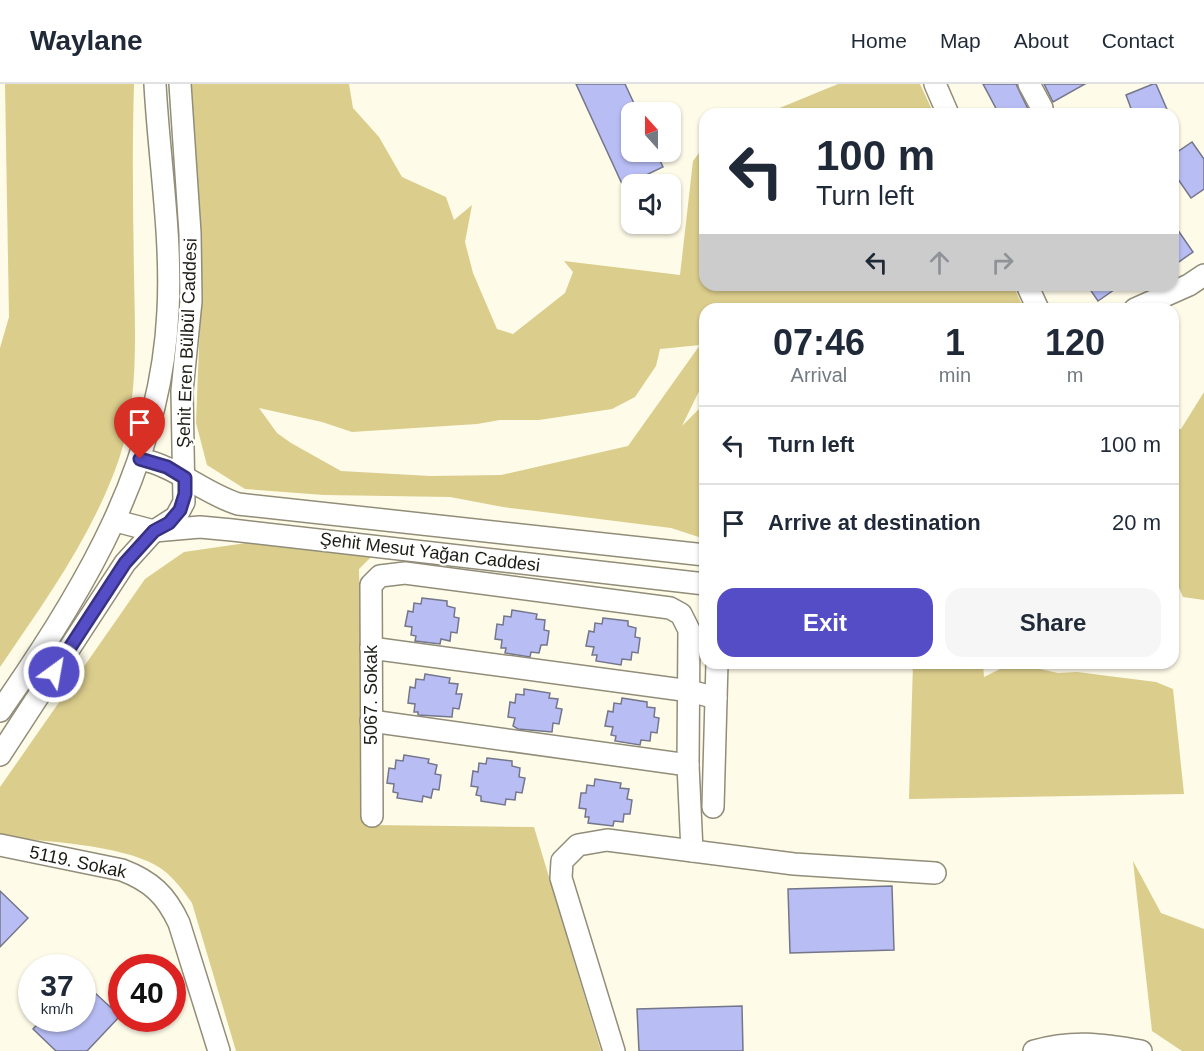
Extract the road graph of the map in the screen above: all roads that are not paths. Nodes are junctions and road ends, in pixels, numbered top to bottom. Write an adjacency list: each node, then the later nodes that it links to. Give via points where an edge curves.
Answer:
1 (155, 84): 11 (street, Şehit Eren Bülbül Caddesi, via 168,311 150,431)
2 (180, 84): 12 (street, Şehit Eren Bülbül Caddesi, via 191,301 182,391)
3 (934, 84): 5 (street)
4 (1029, 84): 6 (street)
5 (945, 108)
6 (1042, 108)
7 (1204, 275): 8 (street)
8 (1179, 289)
9 (1176, 291): 10 (street)
10 (1148, 303)
11 (140, 459): 12 (street, Şehit Mesut Yağan Caddesi, via 167,467); 13 (street, Şehit Eren Bülbül Caddesi)
12 (185, 478): 14 (street, Şehit Eren Bülbül Caddesi, via 180,510 169,523); 15 (street, Şehit Mesut Yağan Caddesi, via 238,504)
13 (116, 521): 14 (street, Şehit Mesut Yağan Caddesi); 21 (street, Şehit Eren Bülbül Caddesi, via 51,636)
14 (154, 531): 16 (street, Şehit Mesut Yağan Caddesi, via 232,530); 23 (street, Şehit Eren Bülbül Caddesi, via 97,602)
15 (699, 554)
16 (699, 583)
17 (371, 648): 19 (street); 19 (street, 5067. Sokak, via 371,585 380,576 405,573 676,610 689,630); 22 (street, 5067. Sokak)
18 (717, 669): 20 (street)
19 (690, 691): 20 (street); 24 (street)
20 (716, 698): 25 (street)
21 (0, 711)
22 (372, 721): 24 (street); 26 (street, 5067. Sokak)
23 (0, 755)
24 (688, 765): 28 (street)
25 (713, 807)
26 (372, 816)
27 (0, 845): 30 (street, 5119. Sokak, via 122,870 156,888 170,903 179,923)
28 (692, 851): 29 (street, via 794,864); 31 (street, via 595,840 578,845 562,861 561,878)
29 (935, 873)
30 (219, 1051)
31 (614, 1051)
32 (1034, 1051): 33 (street, via 1078,1042)
33 (1141, 1051)

